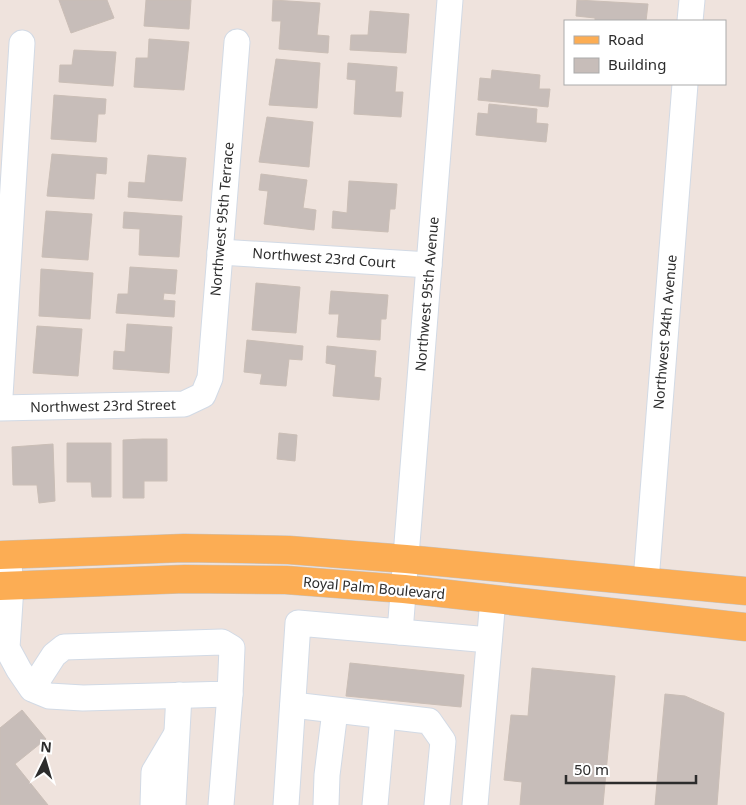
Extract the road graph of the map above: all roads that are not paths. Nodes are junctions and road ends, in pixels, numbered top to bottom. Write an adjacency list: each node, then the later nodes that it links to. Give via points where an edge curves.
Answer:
1 (450, 0): 8 (street, Northwest 95th Avenue)
2 (692, 0): 3 (street)
3 (690, 20)
4 (237, 42): 7 (street, Northwest 95th Terrace)
5 (22, 43): 10 (street)
6 (685, 85): 14 (street, Northwest 94th Avenue)
7 (220, 252): 8 (street, Northwest 23rd Court); 9 (street, Northwest 95th Terrace, via 210,378)
8 (429, 265): 13 (street, Northwest 95th Avenue)
9 (203, 395): 11 (street, Northwest 23rd Street, via 184,404)
10 (0, 396)
11 (0, 408)
12 (4, 555): 13 (main road, via 184,548 289,550); 15 (street)
13 (406, 559): 14 (main road); 17 (street, Northwest 95th Avenue)
14 (646, 581): 16 (main road)
15 (6, 586): 17 (main road, Royal Palm Boulevard, via 184,579 286,580); 23 (street, via 7,648)
16 (745, 588): 19 (main road, via 733,598)
17 (404, 589): 18 (main road, Royal Palm Boulevard); 21 (street, Northwest 95th Avenue)
18 (493, 599): 19 (main road, Royal Palm Boulevard); 22 (street)
19 (675, 620): 20 (main road, Royal Palm Boulevard)
20 (746, 627)
21 (400, 632): 22 (street); 26 (street, via 298,623)
22 (489, 640): 37 (street)
23 (32, 689): 24 (street, via 64,646 222,642 232,648); 25 (street, via 49,696)
24 (230, 694): 25 (street); 32 (street)
25 (179, 695): 29 (street)
26 (293, 705): 27 (street); 33 (street)
27 (335, 711): 28 (street); 34 (street)
28 (383, 716): 35 (street); 36 (street, via 429,722 443,741)
29 (177, 732): 30 (street, via 154,772); 31 (street)
30 (153, 805)
31 (174, 805)
32 (221, 805)
33 (286, 805)
34 (326, 805)
35 (375, 805)
36 (437, 805)
37 (475, 805)

